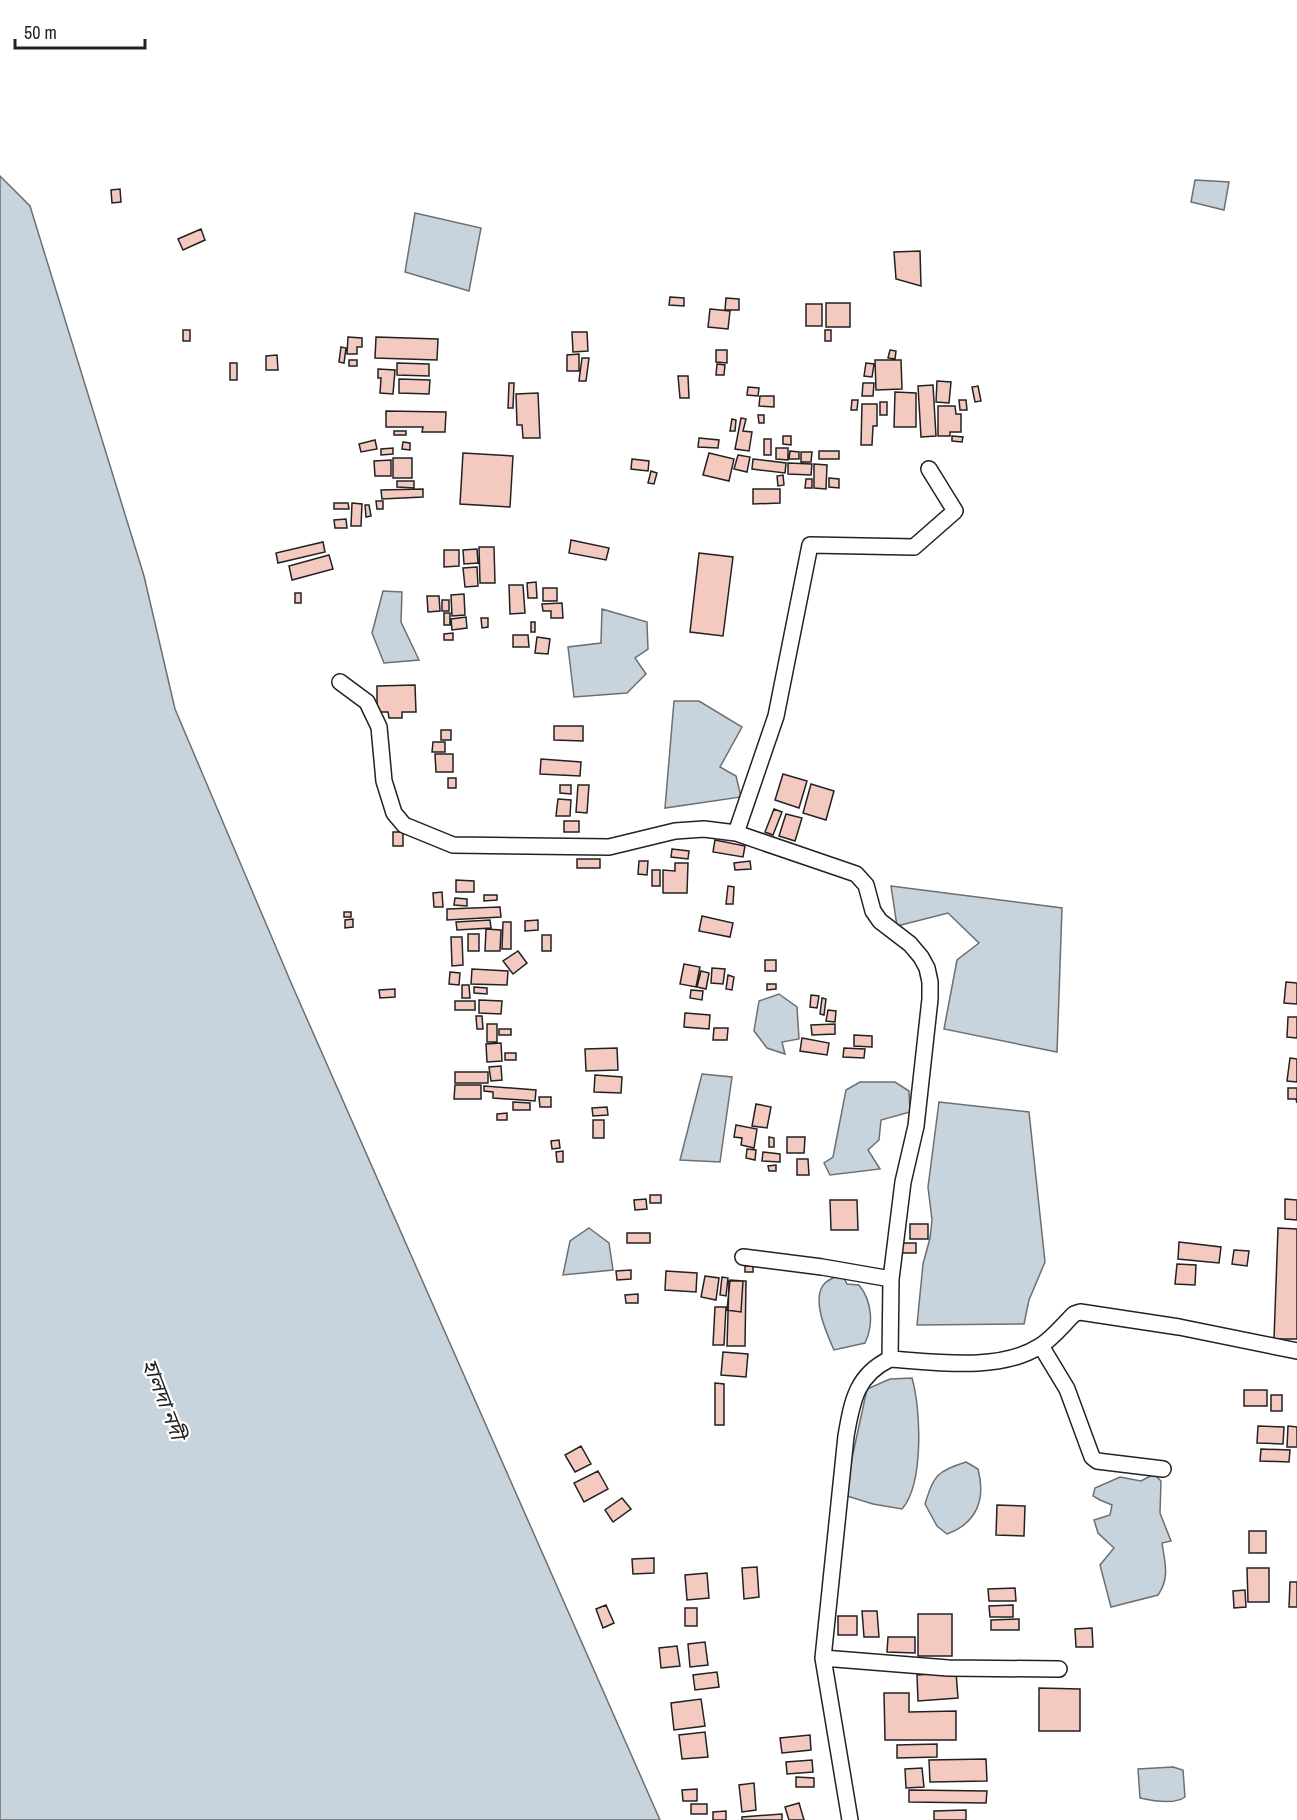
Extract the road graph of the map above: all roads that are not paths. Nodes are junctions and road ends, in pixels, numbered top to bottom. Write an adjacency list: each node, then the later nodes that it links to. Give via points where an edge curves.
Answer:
1 (929, 470): 3 (street, via 955,511 914,547 810,545 776,716)
2 (340, 682): 3 (street, via 366,702 379,727 384,781 394,813 404,825 453,845 609,847 675,831)
3 (736, 833): 5 (street, via 856,874 866,885 880,921 910,944 927,968 930,999 916,1126 903,1182)
4 (743, 1257): 5 (street)
5 (891, 1279): 8 (street)
6 (1041, 1346): 7 (street, via 1074,1314 1088,1312); 8 (street, via 1025,1354 983,1363); 9 (street, via 1067,1389 1092,1457 1097,1461)
7 (1297, 1351)
8 (890, 1359): 10 (street, via 864,1376 851,1404)
9 (1163, 1469)
10 (823, 1658): 11 (street, via 948,1668); 12 (street)
11 (1059, 1669)
12 (850, 1820)

